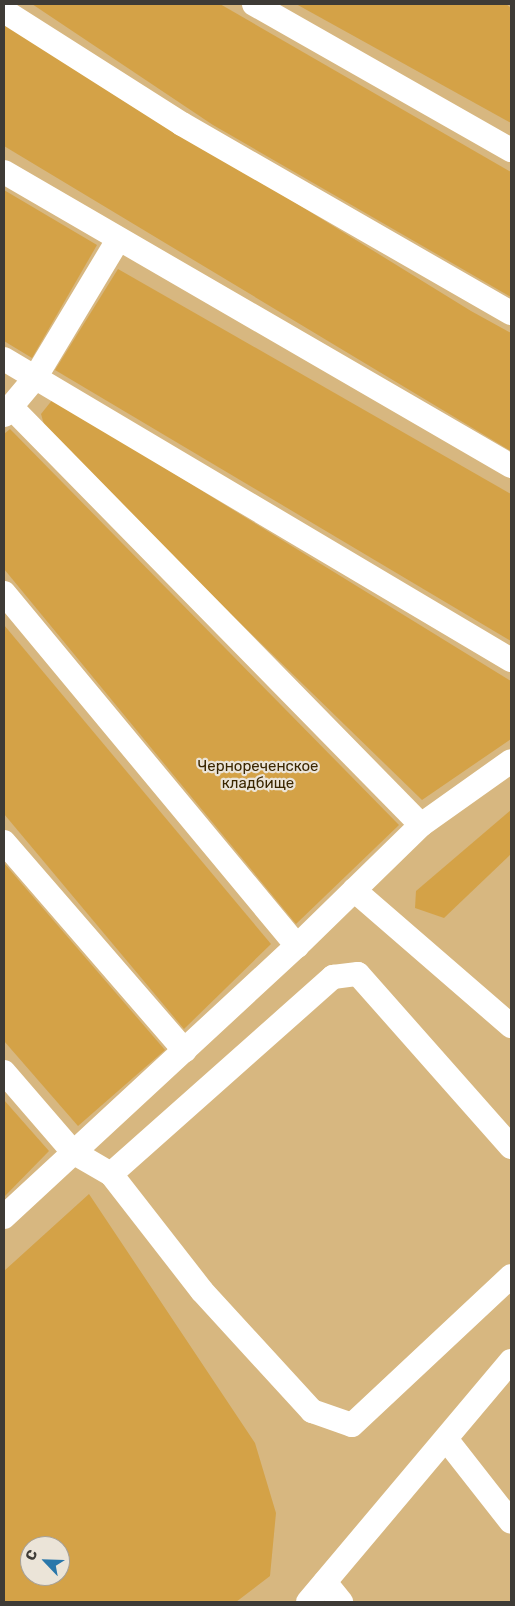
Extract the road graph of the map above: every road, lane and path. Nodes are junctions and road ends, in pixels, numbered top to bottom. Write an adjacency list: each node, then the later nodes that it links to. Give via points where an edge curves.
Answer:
1 (254, 4): 3 (street)
2 (4, 11): 6 (street, via 182,124)
3 (511, 150)
4 (4, 172): 5 (street)
5 (118, 240): 8 (street); 10 (street)
6 (511, 313)
7 (4, 359): 8 (street)
8 (35, 378): 9 (street); 12 (street)
9 (8, 411): 14 (street)
10 (511, 466)
11 (4, 593): 17 (street)
12 (511, 660)
13 (511, 761): 14 (street)
14 (421, 825): 16 (street)
15 (4, 842): 19 (street)
16 (354, 890): 17 (street); 18 (street)
17 (297, 946): 19 (street)
18 (511, 1026)
19 (185, 1051): 22 (street)
20 (4, 1072): 22 (street)
21 (511, 1147): 23 (street, via 358,974 333,977)
22 (73, 1152): 23 (street); 24 (street)
23 (111, 1174): 25 (street, via 202,1291 312,1411 352,1425)
24 (4, 1217)
25 (511, 1276)
26 (511, 1361): 27 (street)
27 (446, 1439): 28 (street); 29 (street)
28 (511, 1522)
29 (325, 1582): 30 (street); 31 (street)
30 (308, 1602)
31 (342, 1602)

